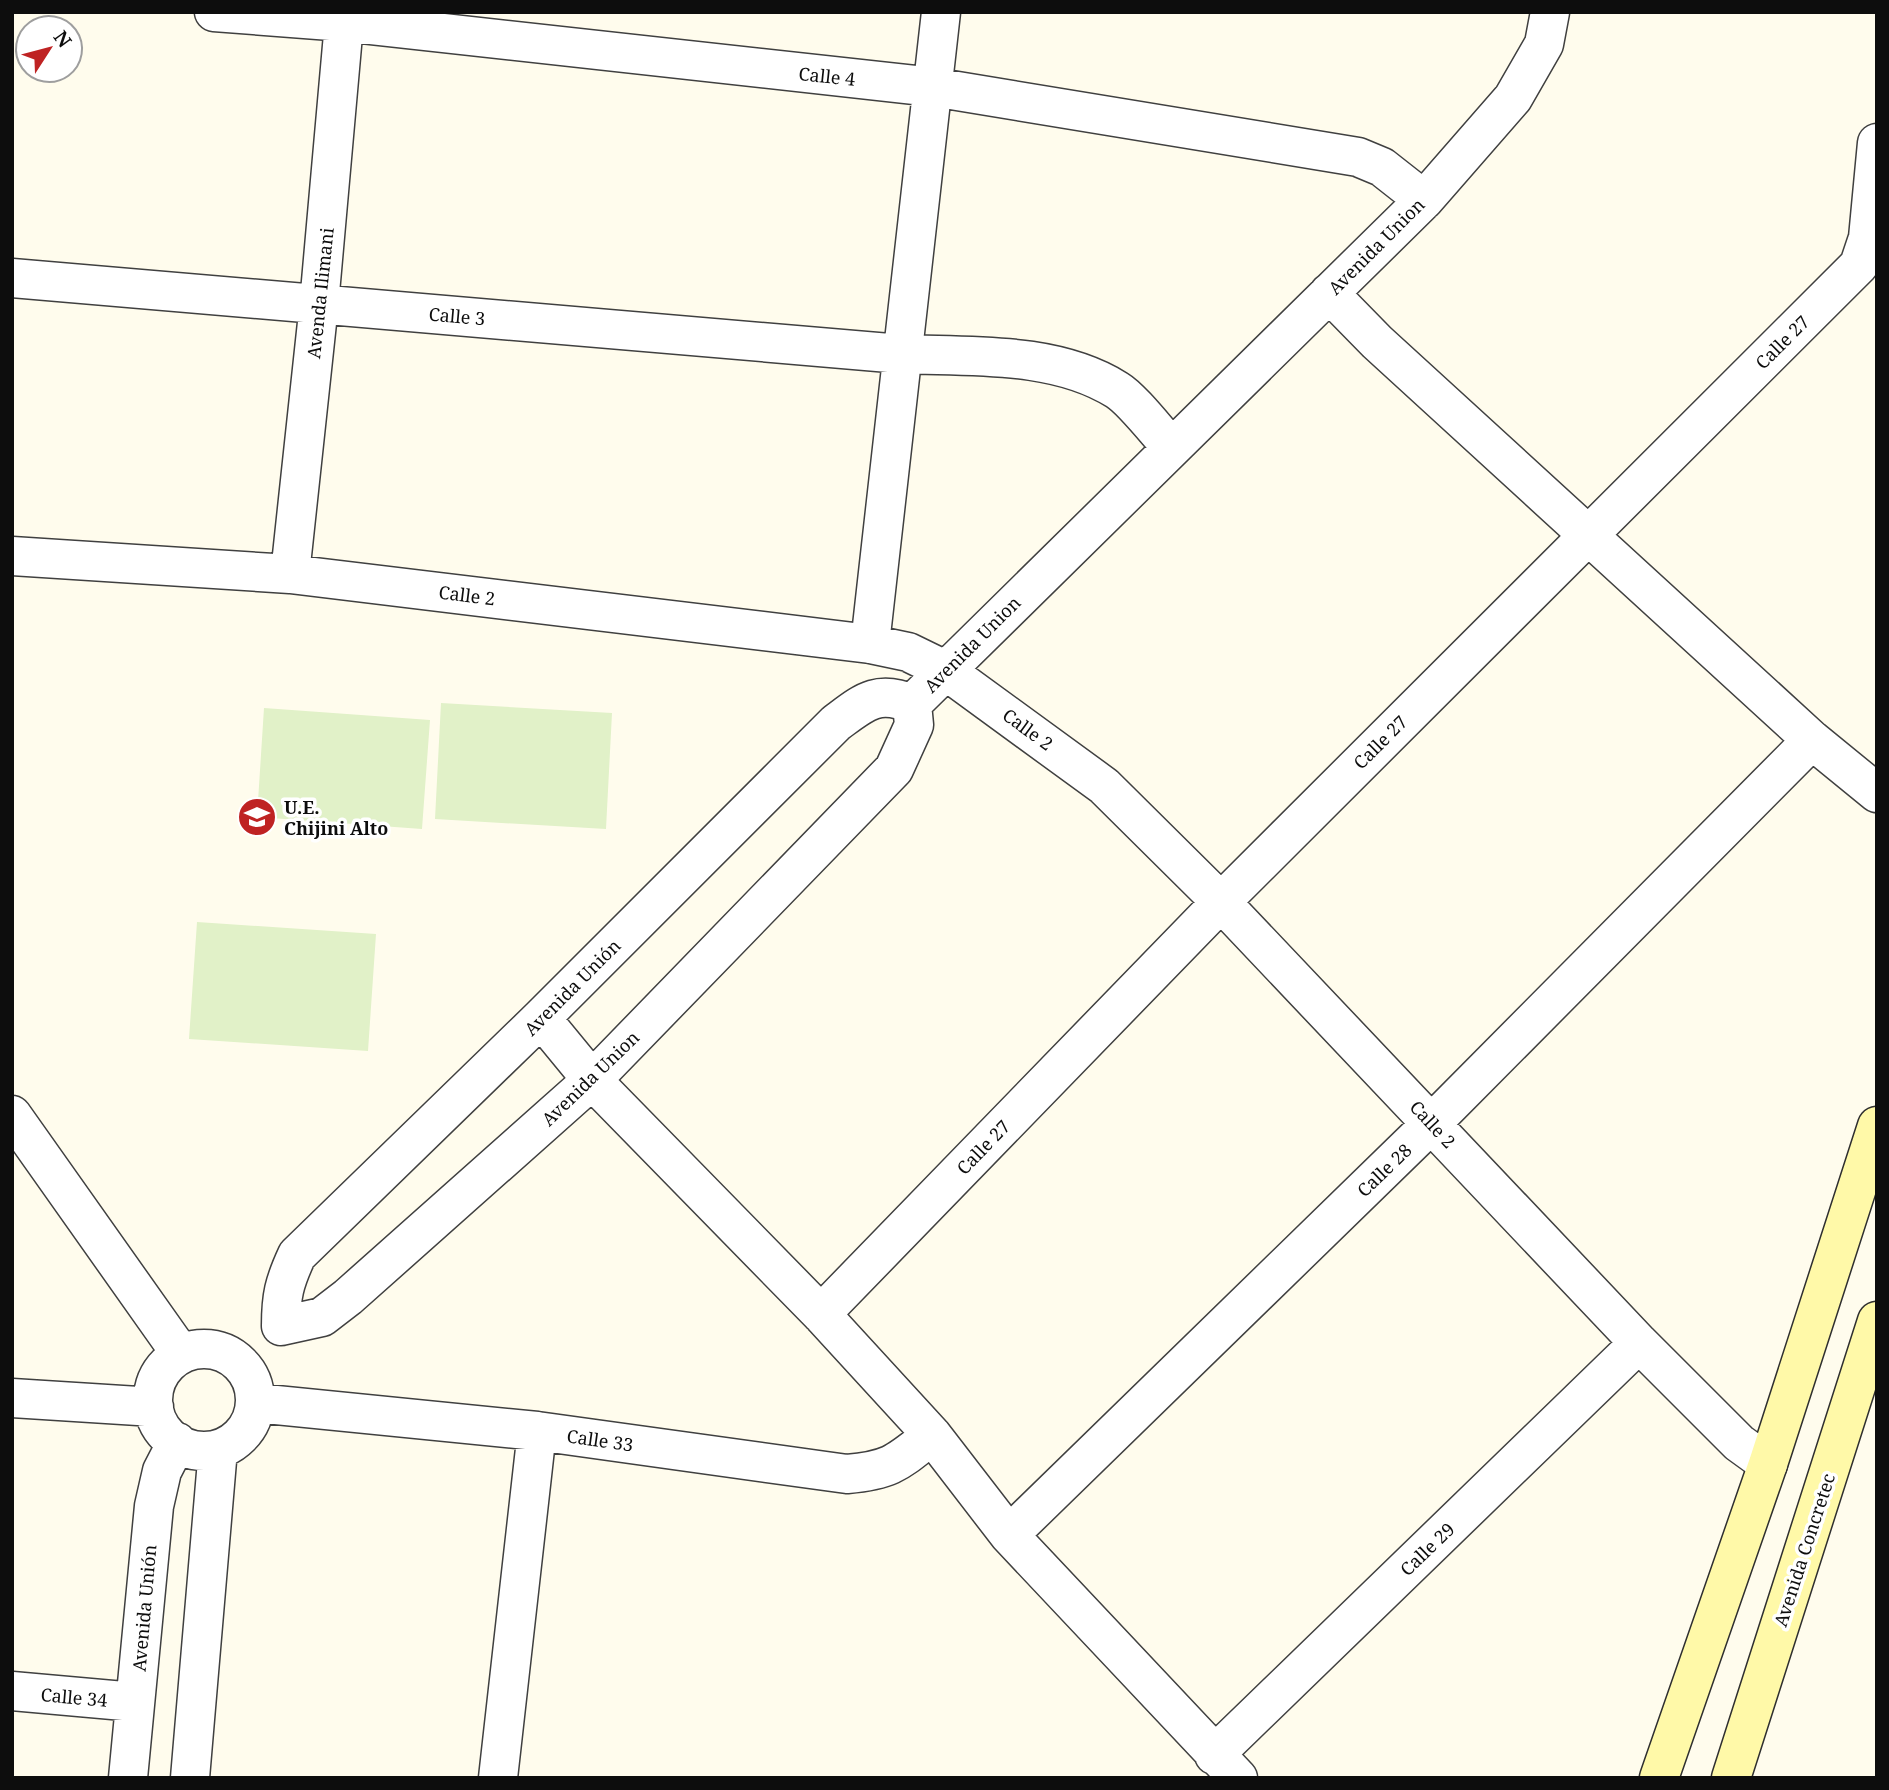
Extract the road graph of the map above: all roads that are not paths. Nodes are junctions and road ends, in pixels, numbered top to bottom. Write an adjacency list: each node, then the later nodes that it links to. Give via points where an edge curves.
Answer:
1 (214, 12): 4 (street, Calle 4)
2 (941, 12): 5 (street)
3 (1550, 12): 7 (street, Avenida Union, via 1544,44 1513,98)
4 (345, 17): 5 (street, Calle 4); 10 (street, Avenda Ilimani)
5 (933, 87): 7 (street, Calle 4, via 1358,157 1382,167); 11 (street)
6 (1877, 143): 13 (street, Calle 27, via 1868,238 1859,265)
7 (1424, 200): 9 (street, Avenida Union)
8 (12, 278): 10 (street, Calle 3)
9 (1329, 293): 12 (street, Avenida Union); 13 (street)
10 (319, 304): 11 (street, Calle 3); 15 (street, Avenda Ilimani)
11 (901, 354): 12 (street, Calle 3, via 1013,359 1079,371 1119,391); 16 (street)
12 (1172, 448): 17 (street, Avenida Union)
13 (1587, 534): 19 (street); 21 (street, Calle 27)
14 (12, 556): 15 (street, Calle 2)
15 (290, 574): 16 (street, Calle 2)
16 (870, 644): 17 (street, Calle 2, via 908,652)
17 (945, 670): 18 (street, Avenida Union); 21 (street, Calle 2, via 1104,786)
18 (912, 704): 22 (street, Avenida Unión, via 882,697 863,703 836,723); 23 (street, Avenida Union, via 914,725 894,769)
19 (1812, 740): 20 (street); 25 (street, Calle 28)
20 (1877, 793)
21 (1221, 902): 25 (street, Calle 2); 27 (street, Calle 27)
22 (541, 1018): 23 (street); 29 (street, Avenida Unión, via 297,1255 281,1298)
23 (592, 1080): 27 (street); 29 (street, Avenida Union, via 323,1317)
24 (12, 1115): 31 (street)
25 (1432, 1123): 30 (street, Calle 2); 41 (street, Calle 28)
26 (1877, 1126): 40 (street)
27 (821, 1314): 37 (street)
28 (1877, 1321): 49 (street, Avenida Concretec)
29 (281, 1326): 32 (street)
30 (1639, 1343): 40 (street, Calle 2, via 1739,1443); 44 (street, Calle 29)
31 (181, 1354): 32 (street, via 213,1349); 35 (street, via 159,1376)
32 (240, 1363): 34 (street, via 252,1382)
33 (12, 1398): 35 (street)
34 (256, 1403): 36 (street, Calle 33); 39 (street, via 244,1432)
35 (153, 1407): 38 (street, via 165,1433)
36 (537, 1432): 37 (street, Calle 33, via 847,1474 877,1472 899,1462); 47 (street)
37 (932, 1435): 41 (street)
38 (177, 1442): 39 (street, via 189,1449); 43 (street, Avenida Unión, via 162,1471 154,1506)
39 (218, 1449): 46 (street)
40 (1768, 1464): 48 (street)
41 (1009, 1535): 44 (street)
42 (12, 1691): 43 (street, Calle 34)
43 (135, 1702): 45 (street, Avenida Unión)
44 (1226, 1766)
45 (128, 1778)
46 (190, 1778)
47 (498, 1778)
48 (1659, 1778)
49 (1731, 1778)

